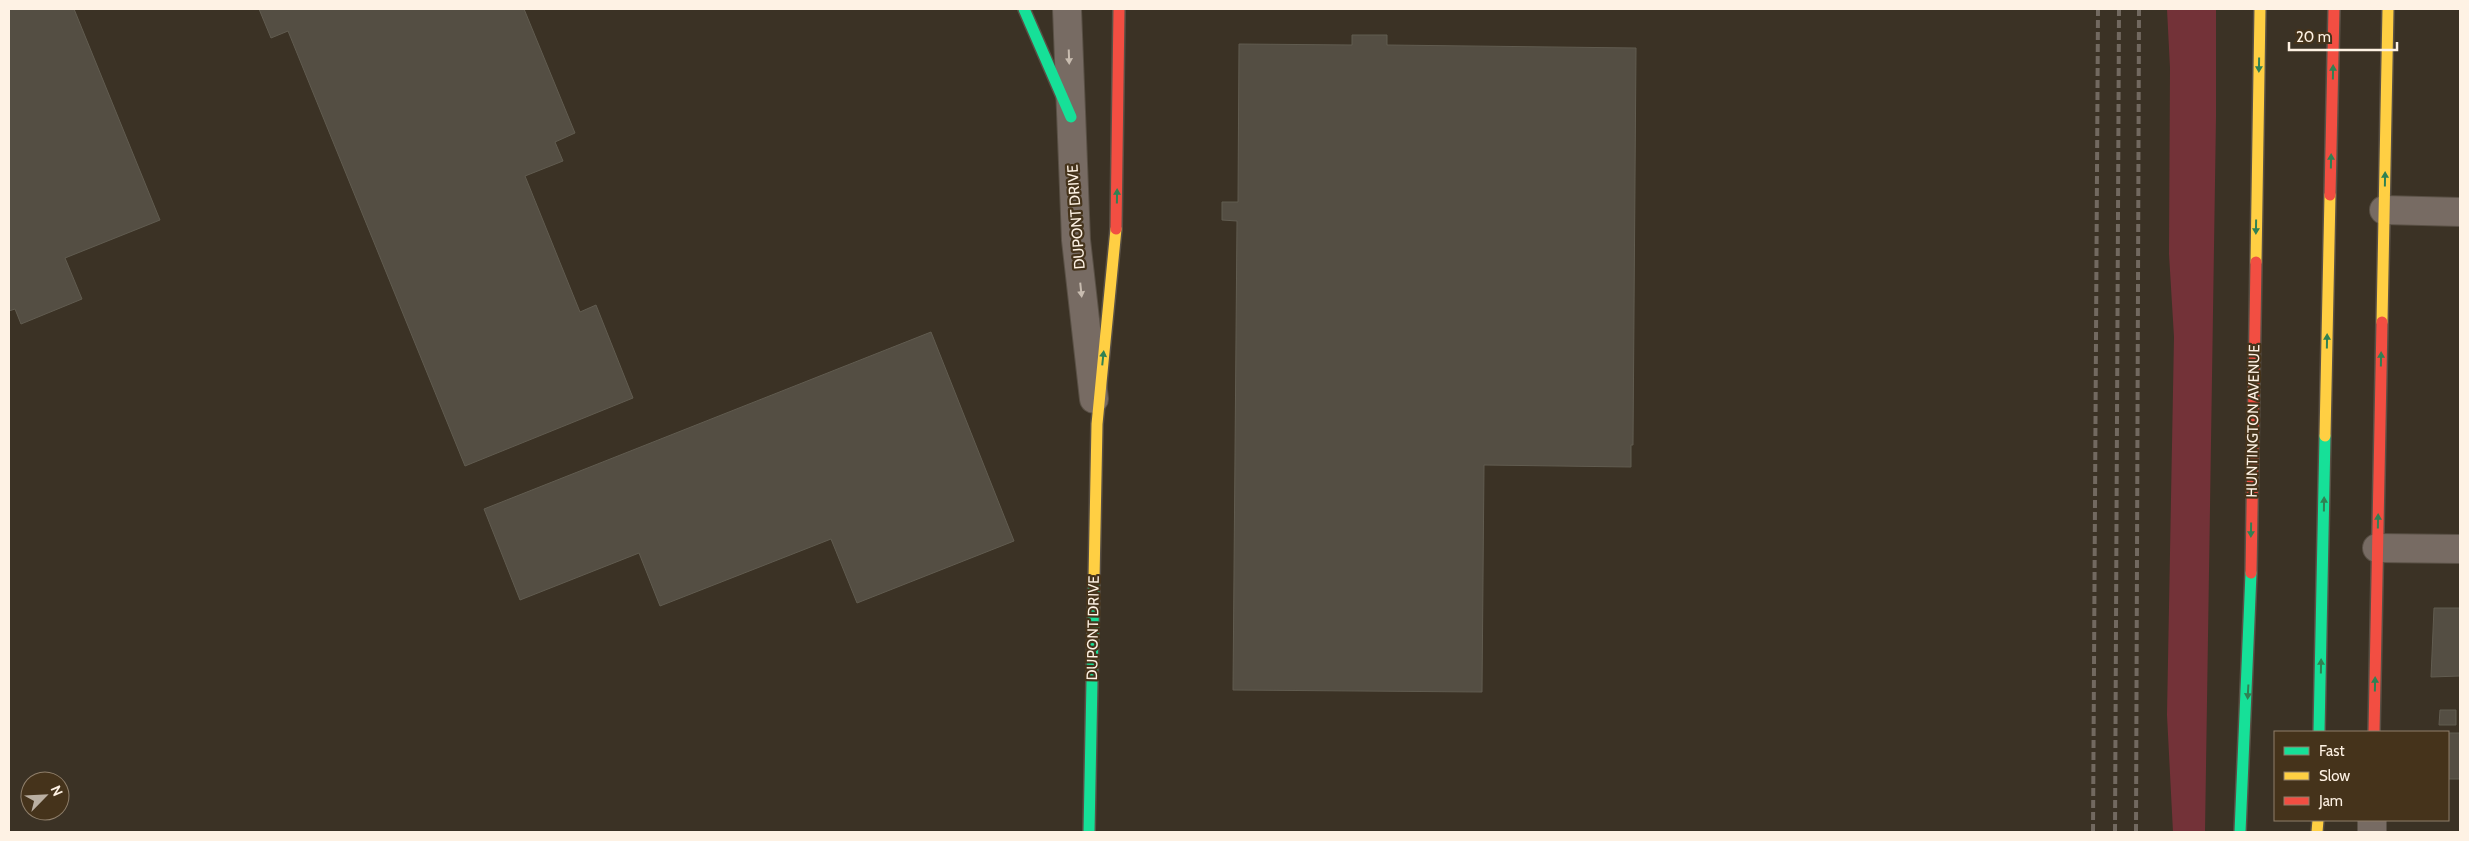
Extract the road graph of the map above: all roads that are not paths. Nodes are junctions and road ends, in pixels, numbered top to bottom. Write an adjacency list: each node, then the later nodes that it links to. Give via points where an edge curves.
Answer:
1 (1024, 9): 7 (street)
2 (1067, 9): 7 (street, DUPONT DRIVE, one-way to 7)
3 (1119, 9): 10 (street, DUPONT DRIVE, one-way to 3, via 1116,234)
4 (2334, 9): 13 (street, one-way to 4)
5 (2388, 9): 8 (street, one-way to 5)
6 (2259, 11): 16 (street, HUNTINGTON AVENUE, one-way to 16, via 2249,652)
7 (1071, 117): 10 (street, DUPONT DRIVE, one-way to 10, via 1076,240)
8 (2384, 210): 9 (street); 11 (street, one-way to 8)
9 (2460, 212)
10 (1097, 424): 15 (street, DUPONT DRIVE)
11 (2377, 548): 12 (street); 14 (street, one-way to 11)
12 (2460, 549)
13 (2320, 731)
14 (2374, 731)
15 (1089, 832)
16 (2240, 832)

